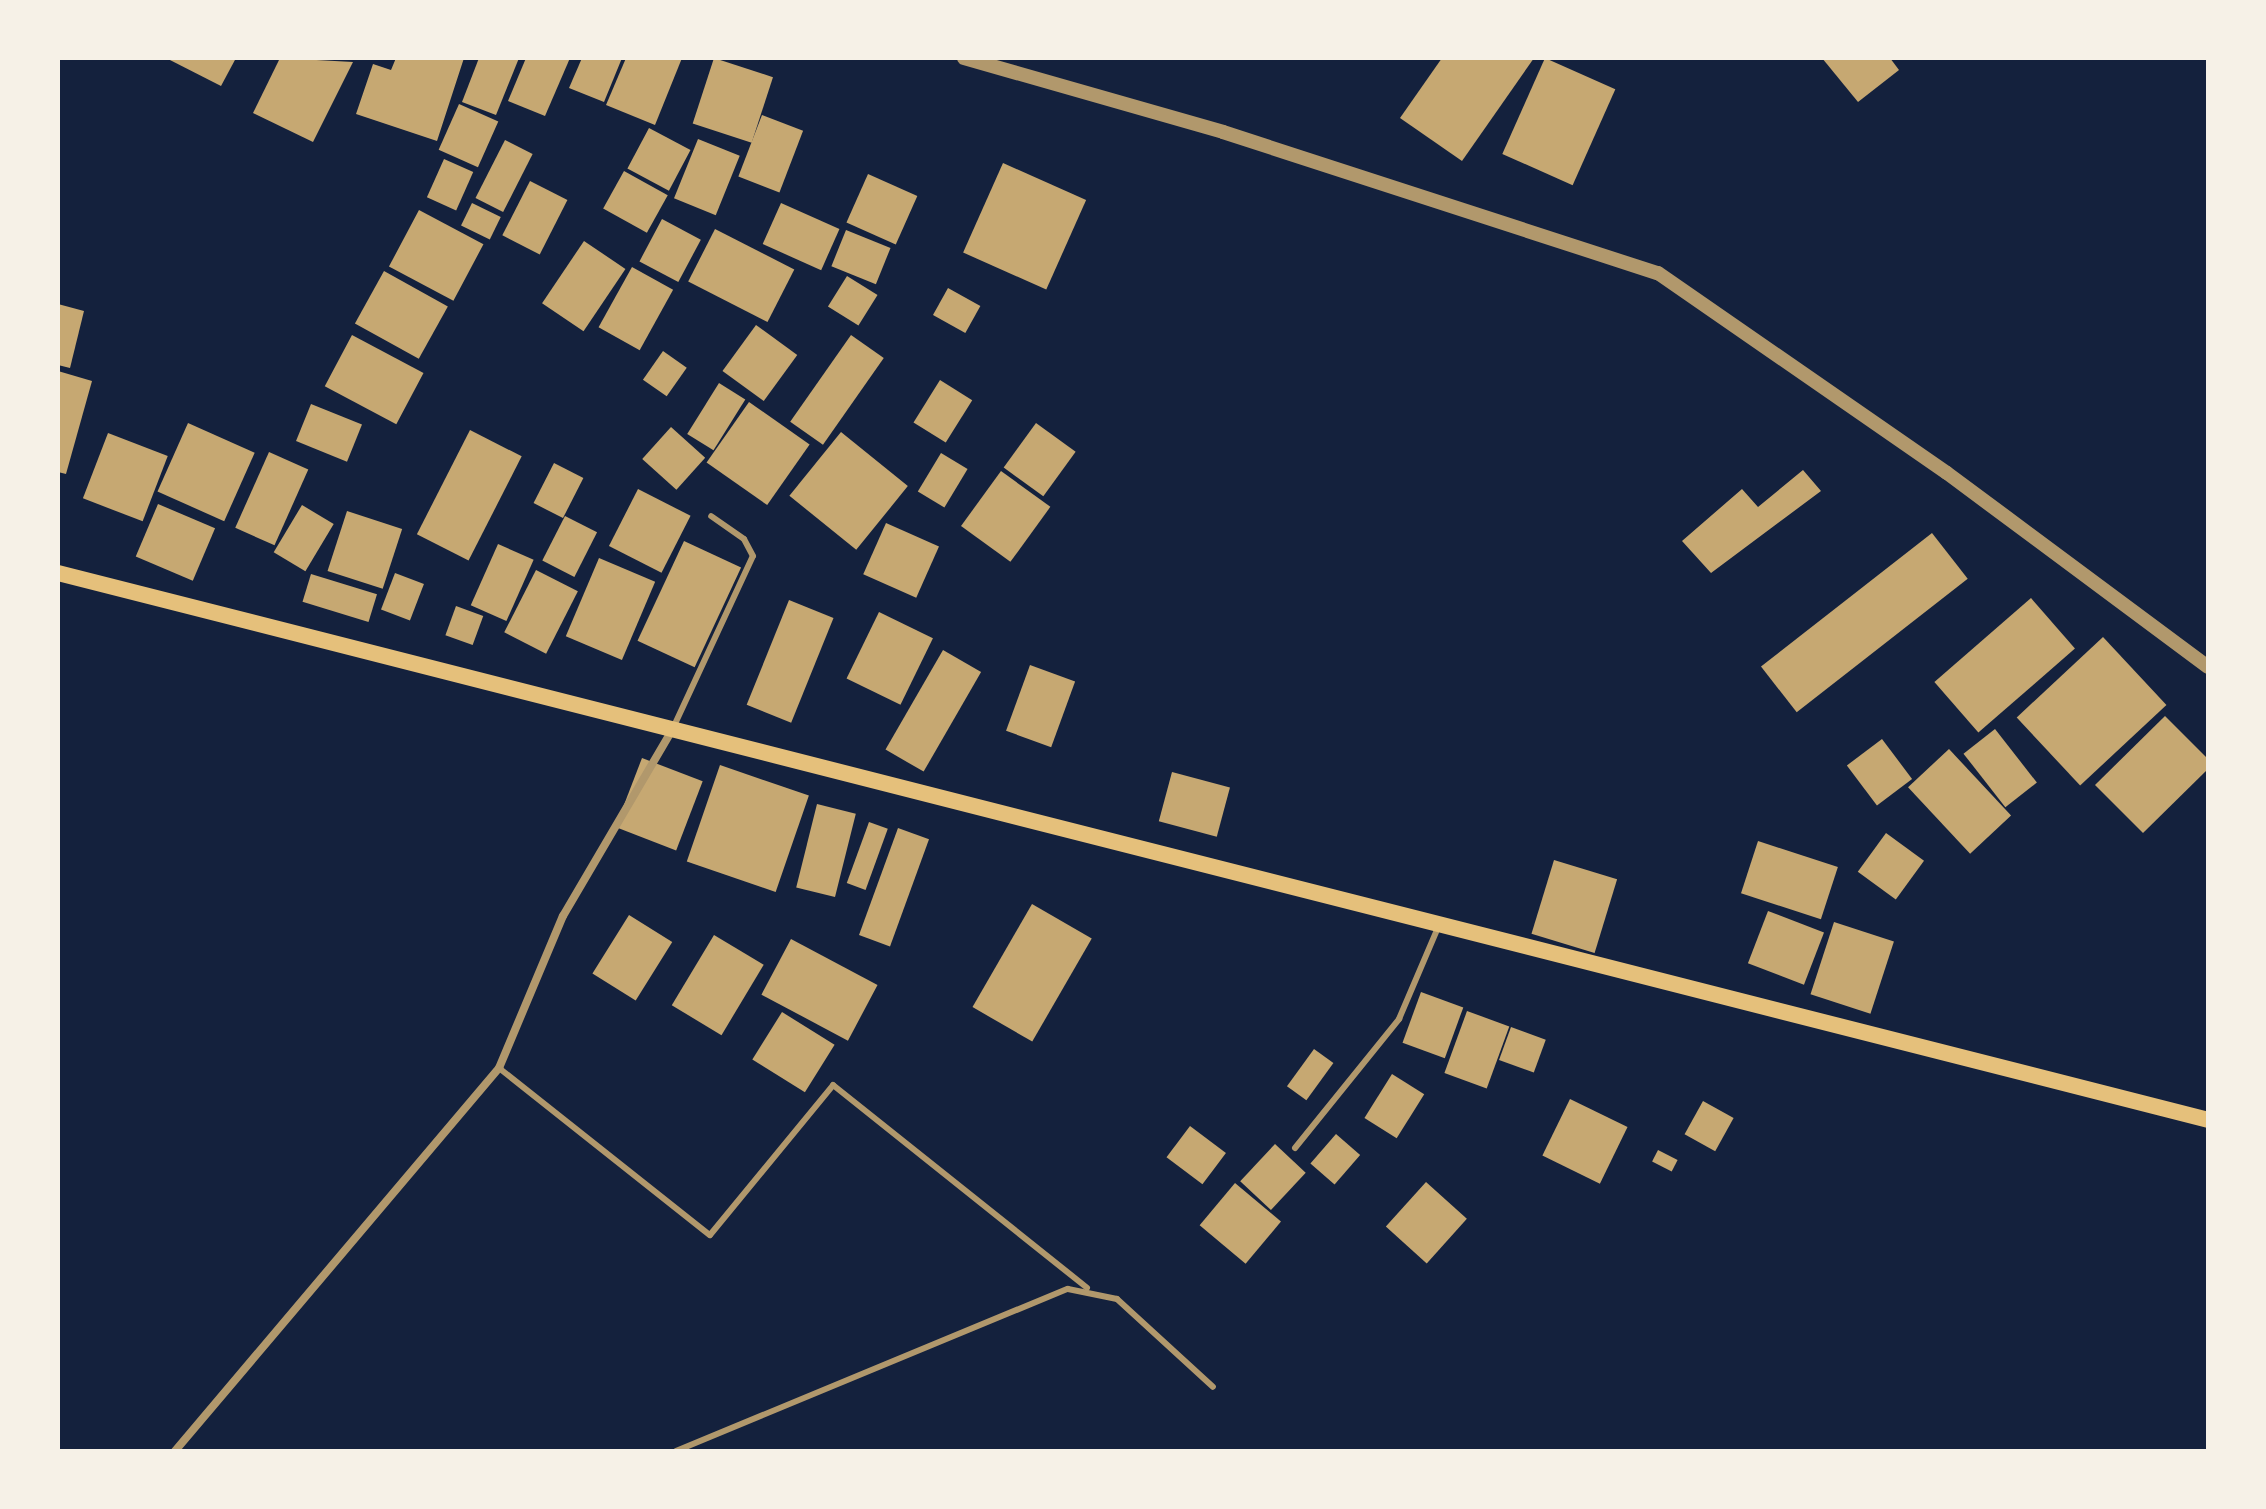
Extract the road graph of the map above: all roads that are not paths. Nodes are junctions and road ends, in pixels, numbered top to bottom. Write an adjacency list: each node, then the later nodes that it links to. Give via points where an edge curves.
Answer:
1 (964, 58): 4 (street, via 1223,132 1658,273 1947,473)
2 (711, 516): 5 (lane, via 744,539 753,556)
3 (58, 573): 5 (main road)
4 (2208, 667)
5 (674, 726): 6 (main road); 7 (street, via 563,916)
6 (1440, 923): 8 (main road); 9 (lane, via 1399,1019)
7 (499, 1068): 10 (lane, via 710,1235 833,1085); 12 (street)
8 (2208, 1120)
9 (1295, 1148)
10 (1087, 1288): 11 (lane, via 1132,1310); 13 (lane, via 1010,1308)
11 (1213, 1387)
12 (175, 1451)
13 (676, 1451)

